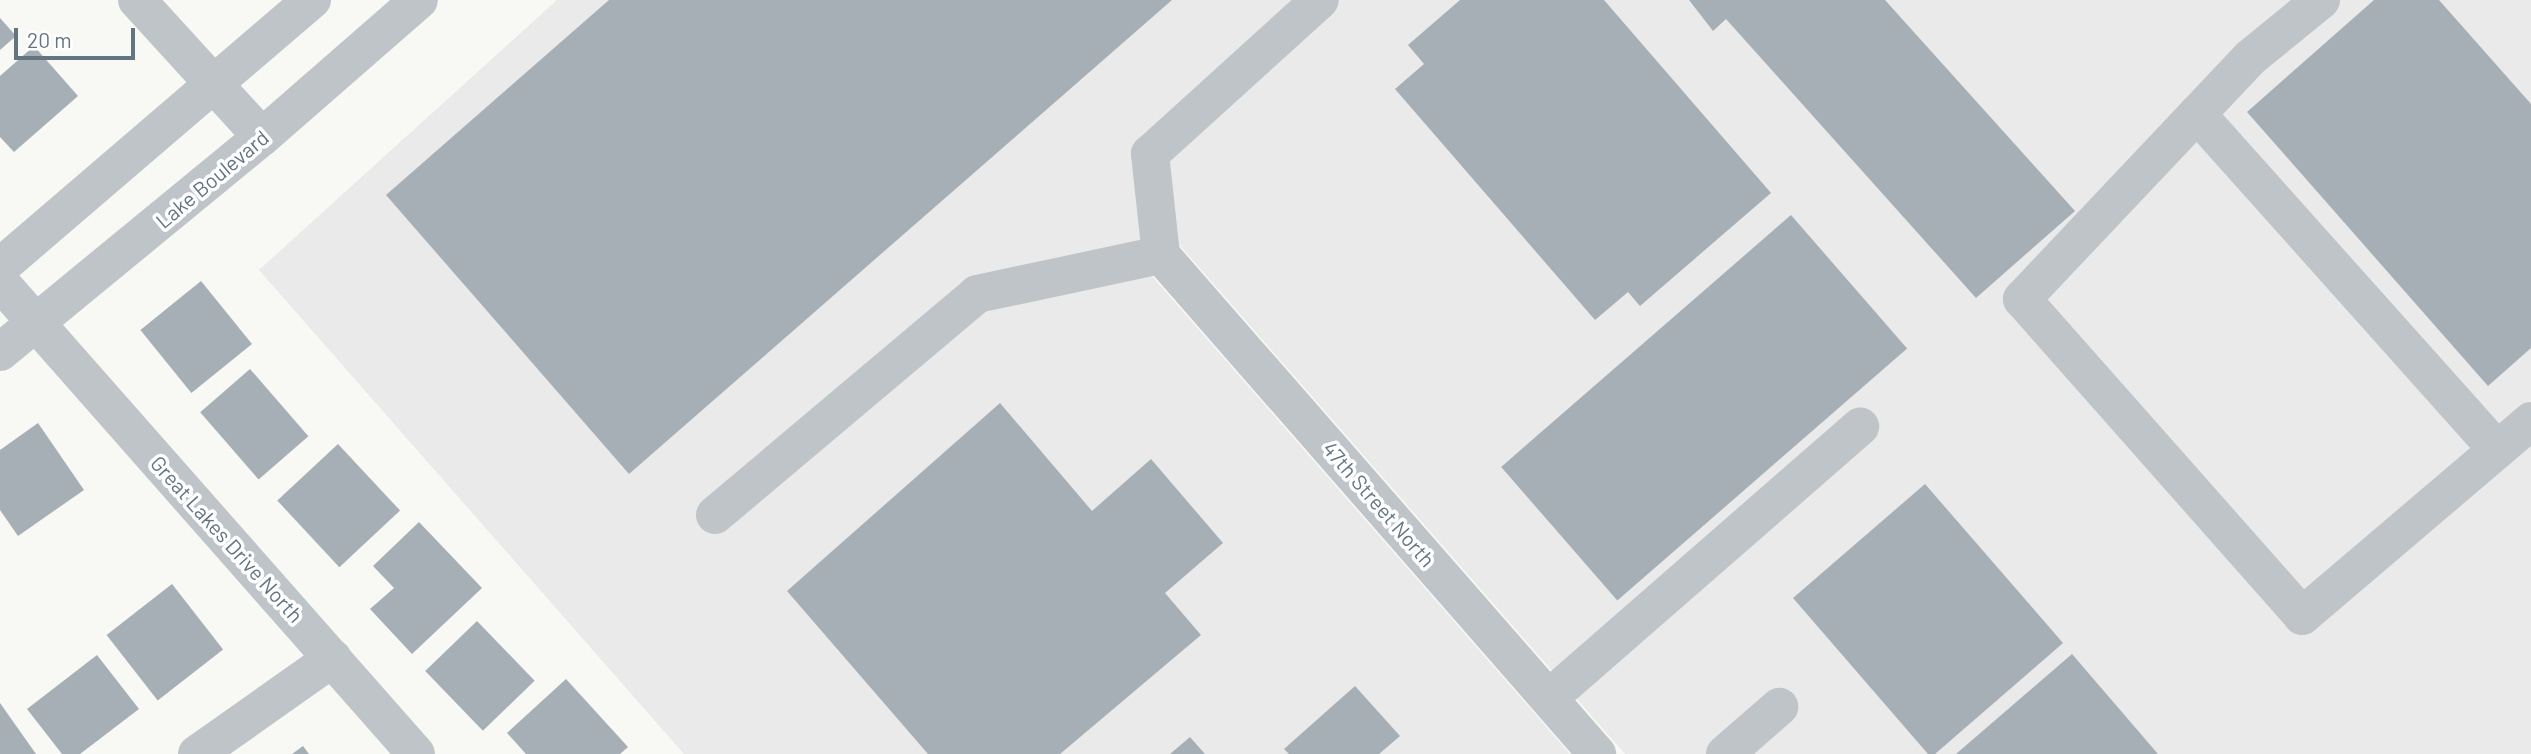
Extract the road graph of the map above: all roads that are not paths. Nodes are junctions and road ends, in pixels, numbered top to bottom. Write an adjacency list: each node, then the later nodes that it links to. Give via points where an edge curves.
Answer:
1 (137, 0): 6 (street)
2 (312, 0): 6 (street)
3 (419, 0): 8 (street, Lake Boulevard)
4 (1320, 0): 9 (street, via 1150,153)
5 (2321, 0): 7 (street, via 2249,58)
6 (215, 86): 8 (street); 10 (street)
7 (2197, 114): 16 (street); 16 (street, via 2022,299 2293,606 2302,616)
8 (262, 137): 12 (street, Lake Boulevard)
9 (1161, 255): 17 (street, via 977,294); 19 (street, 47th Street North)
10 (0, 267)
11 (0, 282): 12 (street, Great Lakes Drive North)
12 (37, 325): 13 (street, Lake Boulevard); 18 (street, Great Lakes Drive North)
13 (0, 352)
14 (2531, 421): 16 (street)
15 (1860, 426): 19 (street)
16 (2497, 450)
17 (715, 515)
18 (333, 658): 21 (street); 22 (street, Great Lakes Drive North)
19 (1549, 698): 23 (street, 47th Street North)
20 (1779, 707): 24 (street)
21 (197, 754)
22 (416, 754)
23 (1597, 754)
24 (1725, 754)

